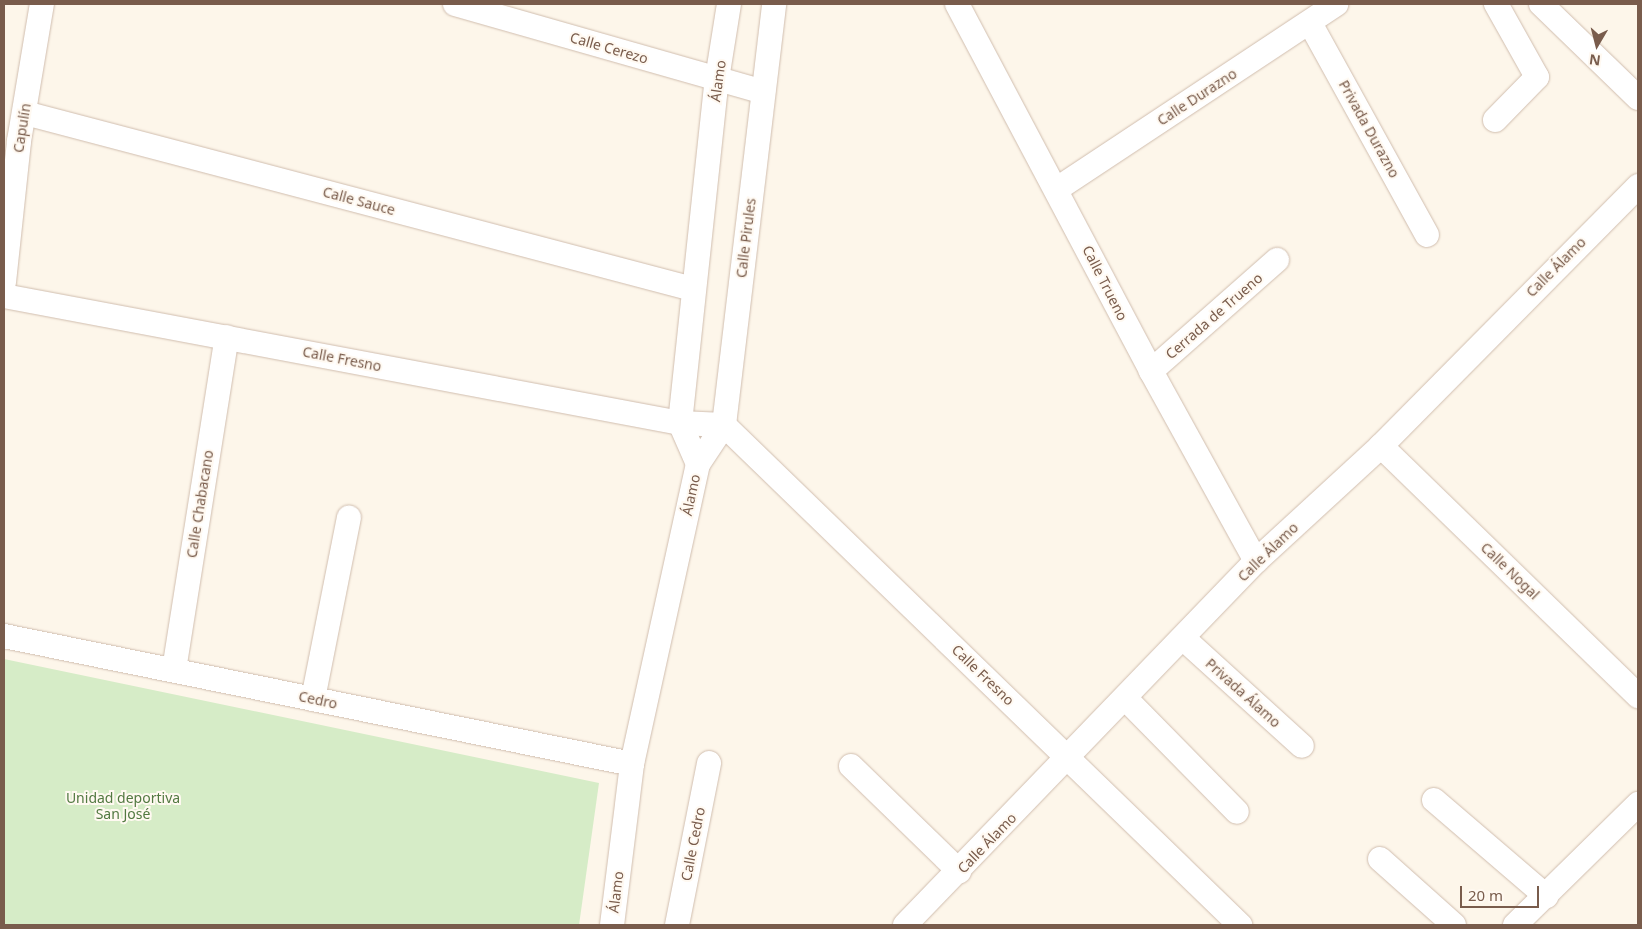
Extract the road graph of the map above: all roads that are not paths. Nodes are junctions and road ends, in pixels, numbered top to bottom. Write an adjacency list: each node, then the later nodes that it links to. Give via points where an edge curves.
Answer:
1 (42, 4): 13 (street, Capulín)
2 (455, 4): 10 (street, Calle Cerezo)
3 (729, 4): 10 (street, Álamo)
4 (774, 4): 11 (street, Calle Pirules)
5 (957, 4): 17 (street, Calle Trueno)
6 (1336, 4): 9 (street, Calle Durazno)
7 (1496, 4): 14 (street, via 1537,77)
8 (1541, 4): 12 (street)
9 (1310, 23): 17 (street, Calle Durazno); 18 (street, Privada Durazno)
10 (718, 79): 11 (street, Calle Cerezo); 21 (street, Álamo)
11 (764, 92): 26 (street, Calle Pirules)
12 (1638, 98)
13 (25, 113): 15 (street, Capulín); 21 (street, Calle Sauce)
14 (1495, 120)
15 (12, 138): 20 (street, Capulín)
16 (1638, 186): 27 (street, Calle Álamo)
17 (1057, 189): 24 (street, Calle Trueno)
18 (1427, 235)
19 (1277, 260): 24 (street, Cerrada de Trueno)
20 (4, 282)
21 (693, 289): 25 (street, Álamo)
22 (4, 296): 23 (street, Calle Fresno)
23 (227, 337): 25 (street, Calle Fresno); 33 (street, Calle Chabacano)
24 (1151, 371): 30 (street, Calle Trueno)
25 (680, 423): 26 (street, Calle Fresno); 28 (street, Álamo)
26 (724, 425): 28 (street, Calle Pirules); 38 (street, Calle Fresno)
27 (1381, 446): 30 (street, Calle Álamo); 34 (street, Calle Nogal)
28 (698, 464): 40 (street, Álamo)
29 (349, 518): 35 (street)
30 (1256, 561): 32 (street, Calle Álamo)
31 (4, 636): 33 (street, Cedro)
32 (1184, 639): 36 (street, Calle Álamo); 37 (street, Privada Álamo)
33 (174, 670): 35 (street, Cedro)
34 (1638, 696)
35 (313, 699): 40 (street, Cedro)
36 (1126, 699): 38 (street, Calle Álamo); 44 (street)
37 (1302, 746)
38 (1069, 758): 46 (street, Calle Álamo); 51 (street, Calle Fresno)
39 (709, 763): 49 (street, Calle Cedro)
40 (632, 764): 48 (street, Álamo)
41 (852, 766): 46 (street)
42 (1434, 800): 47 (street)
43 (1638, 804): 47 (street)
44 (1237, 812)
45 (1380, 859): 52 (street)
46 (959, 871): 50 (street, Calle Álamo)
47 (1546, 896): 53 (street)
48 (617, 922)
49 (677, 925)
50 (905, 925)
51 (1240, 925)
52 (1454, 925)
53 (1516, 925)

